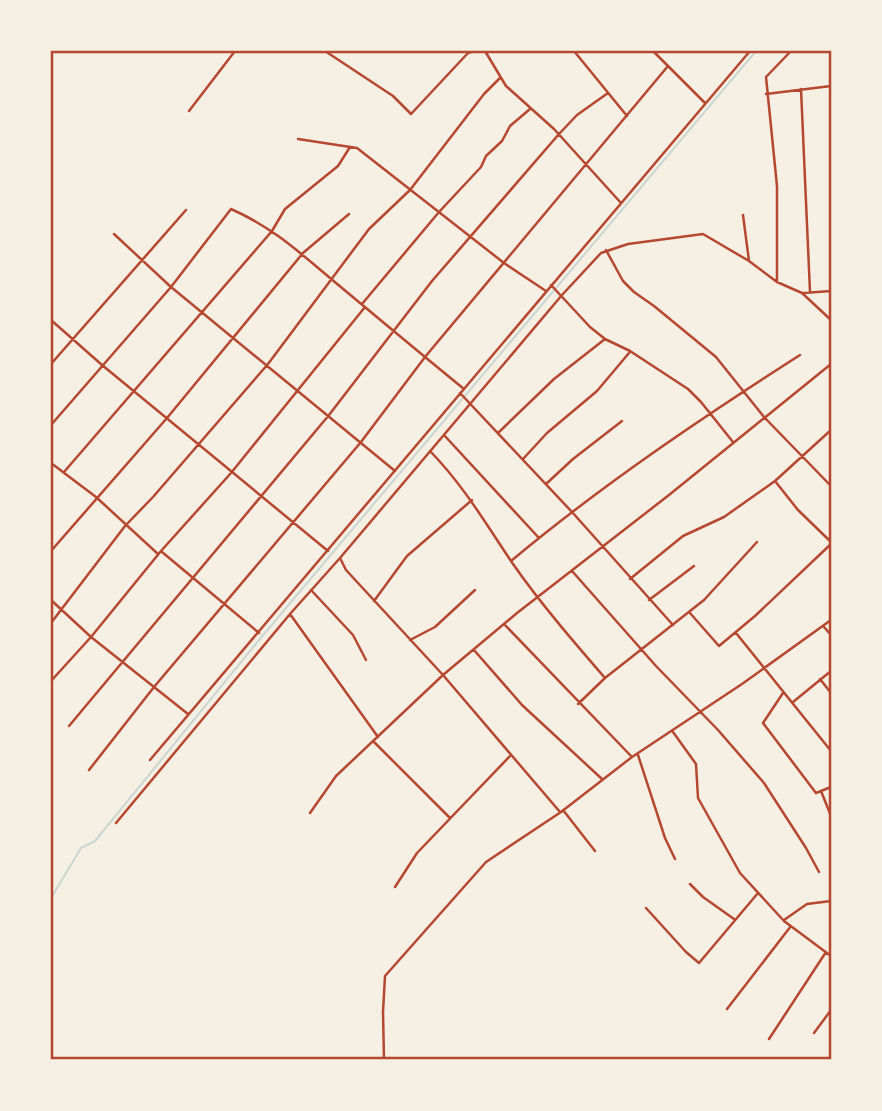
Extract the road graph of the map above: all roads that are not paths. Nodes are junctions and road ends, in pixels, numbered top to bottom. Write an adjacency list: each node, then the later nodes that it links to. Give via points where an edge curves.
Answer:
1 (235, 51): 17 (street)
2 (325, 51): 3 (street, via 393,96 411,114)
3 (474, 51)
4 (485, 51): 10 (street)
5 (574, 51): 13 (street)
6 (653, 51): 9 (street)
7 (750, 51): 15 (street)
8 (791, 51): 14 (street, via 766,77)
9 (668, 66): 15 (street); 18 (street)
10 (500, 78): 16 (street); 23 (street)
11 (831, 86): 12 (street)
12 (801, 89): 14 (street); 43 (street)
13 (608, 93): 18 (street); 19 (street)
14 (766, 94): 38 (street, via 777,186)
15 (705, 104): 24 (street)
16 (530, 109): 19 (street); 26 (street, via 510,126 481,167)
17 (189, 111)
18 (627, 117): 22 (street)
19 (559, 134): 22 (street); 31 (street)
20 (298, 139): 21 (street)
21 (349, 147): 23 (street); 29 (street, via 338,166 285,209)
22 (587, 166): 24 (street); 36 (street)
23 (410, 190): 26 (street); 37 (street, via 369,229)
24 (621, 203): 39 (street)
25 (186, 210): 34 (street)
26 (439, 212): 31 (street); 46 (street)
27 (349, 214): 33 (street)
28 (743, 215): 35 (street)
29 (272, 231): 33 (street); 40 (street, via 231,209); 47 (street)
30 (114, 233): 34 (street)
31 (471, 236): 36 (street); 50 (street)
32 (606, 250): 35 (street, via 698,233); 45 (street); 64 (street, via 618,275 634,292 716,357)
33 (303, 253): 37 (street); 51 (street)
34 (141, 260): 40 (street); 52 (street)
35 (749, 261): 38 (street)
36 (504, 263): 41 (street); 56 (street)
37 (332, 280): 46 (street); 58 (street)
38 (777, 282): 44 (street)
39 (552, 286): 41 (street); 45 (street)
40 (171, 287): 47 (street); 59 (street)
41 (546, 291): 62 (street)
42 (831, 291): 43 (street)
43 (810, 292): 44 (street)
44 (802, 293): 49 (street)
45 (562, 295): 53 (street); 66 (street)
46 (363, 306): 50 (street); 61 (street)
47 (203, 312): 51 (street); 63 (street)
48 (51, 320): 52 (street)
49 (831, 320)
50 (394, 332): 56 (street); 68 (street)
51 (234, 337): 58 (street); 70 (street)
52 (72, 339): 57 (street); 59 (street)
53 (605, 339): 54 (street); 74 (street, via 554,379)
54 (630, 351): 67 (street, via 688,389); 81 (street, via 597,391)
55 (800, 355): 64 (street)
56 (425, 357): 62 (street); 76 (street)
57 (51, 364)
58 (268, 364): 61 (street); 78 (street)
59 (102, 365): 63 (street); 72 (street)
60 (831, 365): 69 (street)
61 (297, 388): 68 (street); 85 (street)
62 (464, 389): 65 (street)
63 (134, 391): 70 (street); 84 (street)
64 (744, 391): 67 (street); 69 (street)
65 (461, 394): 66 (street); 83 (street)
66 (470, 403): 74 (street); 75 (street)
67 (709, 413): 77 (street); 92 (street)
68 (329, 415): 76 (street); 90 (street)
69 (764, 417): 77 (street); 80 (street)
70 (167, 418): 78 (street); 89 (street)
71 (622, 421): 87 (street)
72 (51, 425)
73 (831, 430): 80 (street)
74 (498, 433): 81 (street)
75 (444, 435): 79 (street); 95 (street)
76 (361, 442): 83 (street); 93 (street)
77 (733, 443): 98 (street)
78 (197, 444): 85 (street); 94 (street)
79 (429, 450): 91 (street); 102 (street)
80 (803, 457): 86 (street); 88 (street)
81 (523, 458): 87 (street)
82 (51, 463): 84 (street)
83 (396, 471): 100 (street)
84 (64, 472): 89 (street)
85 (232, 473): 90 (street); 101 (street)
86 (775, 481): 97 (street); 107 (street, via 724,517 683,536)
87 (546, 484): 92 (street)
88 (831, 486)
89 (96, 497): 94 (street); 99 (street)
90 (261, 498): 93 (street); 106 (street)
91 (472, 500): 103 (street); 113 (street, via 407,556)
92 (572, 512): 95 (street); 98 (street)
93 (292, 524): 100 (street); 114 (street)
94 (125, 526): 101 (street); 115 (street)
95 (539, 538): 103 (street)
96 (757, 542): 116 (street)
97 (831, 543): 123 (street)
98 (604, 546): 105 (street); 107 (street)
99 (51, 551)
100 (328, 551): 124 (street)
101 (160, 552): 106 (street); 126 (street)
102 (340, 558): 108 (street); 113 (street)
103 (511, 561): 110 (street)
104 (694, 566): 112 (street)
105 (572, 571): 110 (street); 129 (street)
106 (193, 577): 114 (street); 131 (street)
107 (630, 579): 112 (street)
108 (311, 590): 117 (street); 130 (street, via 353,635)
109 (475, 590): 127 (street, via 435,627)
110 (537, 598): 120 (street); 135 (street)
111 (51, 600): 115 (street)
112 (649, 600): 121 (street)
113 (374, 601): 127 (street)
114 (224, 603): 124 (street); 138 (street)
115 (61, 609): 119 (street); 126 (street)
116 (689, 612): 121 (street); 123 (street, via 719,646)
117 (290, 614): 147 (street); 162 (street)
118 (831, 620): 122 (street)
119 (51, 622)
120 (504, 624): 128 (street); 142 (street)
121 (673, 625): 129 (street)
122 (824, 627): 125 (street); 132 (street)
123 (736, 632): 132 (street)
124 (259, 633): 144 (street)
125 (831, 635)
126 (91, 637): 131 (street); 137 (street)
127 (410, 640): 134 (street)
128 (474, 650): 134 (street); 155 (street, via 522,705)
129 (642, 650): 135 (street); 143 (street)
130 (366, 660)
131 (122, 662): 138 (street); 145 (street)
132 (762, 668): 139 (street); 143 (street)
133 (831, 671): 136 (street)
134 (443, 675): 147 (street); 150 (street)
135 (605, 678): 142 (street)
136 (820, 679): 140 (street); 141 (street)
137 (51, 681)
138 (154, 687): 144 (street); 154 (street)
139 (783, 693): 141 (street); 157 (street, via 763,723 816,793)
140 (831, 693)
141 (792, 702): 149 (street)
142 (578, 704): 152 (street)
143 (701, 712): 146 (street); 165 (street, via 764,783)
144 (188, 714): 153 (street)
145 (69, 726)
146 (673, 732): 151 (street); 168 (street, via 695,764 698,798 740,873)
147 (378, 737): 148 (street)
148 (373, 741): 159 (street, via 336,776); 161 (street)
149 (831, 751)
150 (511, 755): 158 (street); 161 (street)
151 (638, 755): 152 (street); 164 (street)
152 (632, 757): 155 (street)
153 (150, 760)
154 (89, 770)
155 (604, 780): 158 (street)
156 (831, 787): 157 (street)
157 (821, 791): 160 (street)
158 (562, 811): 163 (street); 180 (street, via 486,862 385,976)
159 (310, 813)
160 (831, 816)
161 (450, 818): 167 (street, via 417,853)
162 (116, 822)
163 (595, 851)
164 (675, 859)
165 (818, 872)
166 (690, 884): 171 (street)
167 (395, 887)
168 (758, 893): 171 (street); 172 (street)
169 (831, 901): 172 (street, via 807,904)
170 (646, 908): 171 (street, via 699,962)
171 (735, 920)
172 (784, 921): 173 (street)
173 (791, 926): 174 (street); 176 (street)
174 (826, 952): 175 (street); 179 (street)
175 (831, 956)
176 (727, 1009)
177 (831, 1010): 178 (street)
178 (814, 1033)
179 (769, 1039)
180 (384, 1060)

